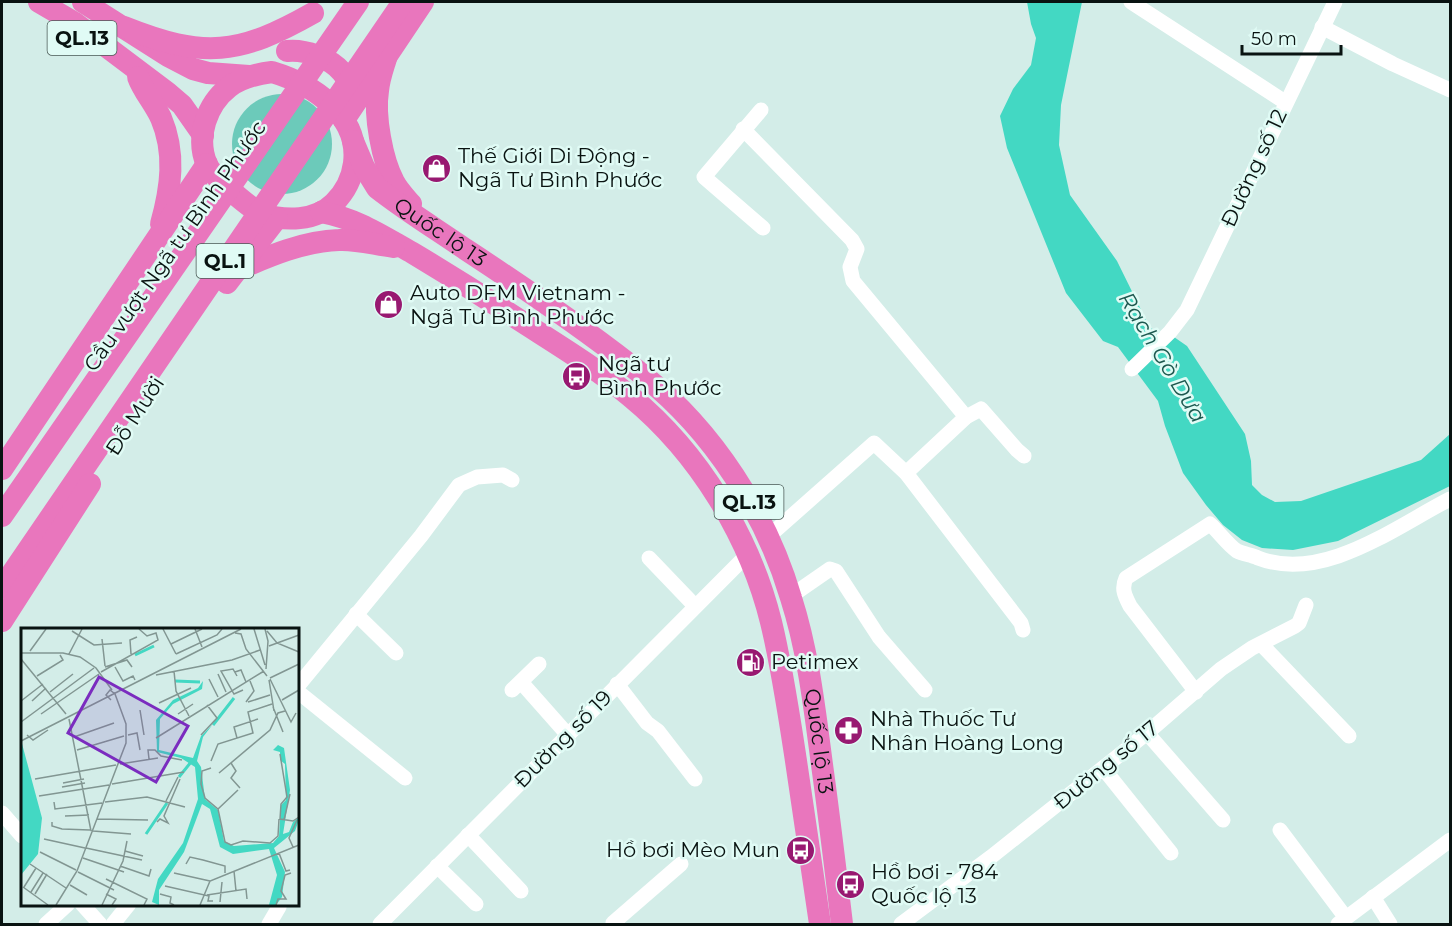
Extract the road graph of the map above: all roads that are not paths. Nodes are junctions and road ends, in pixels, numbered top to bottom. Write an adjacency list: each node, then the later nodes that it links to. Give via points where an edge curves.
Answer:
1 (22, 2): 18 (highway, QL.13)
2 (39, 2): 18 (highway, QL.13, via 75,23)
3 (83, 2): 12 (highway, QL.13)
4 (346, 2): 42 (highway, Cầu vượt Ngã tư Bình Phước / QL.1)
5 (358, 2): 42 (highway, Cầu vượt Ngã tư Bình Phước / QL.1)
6 (390, 2): 45 (highway, Cầu vượt Ngã tư Bình Phước / QL.1)
7 (403, 2): 45 (highway, QL.1)
8 (423, 2): 15 (highway)
9 (1131, 2): 21 (street)
10 (1335, 2): 13 (street, Đường số 12)
11 (317, 7): 12 (highway, via 294,24 256,40 213,49 153,39); 14 (highway)
12 (124, 27): 17 (highway, QL.13, via 201,72)
13 (1322, 27): 19 (street); 21 (street, Đường số 12)
14 (287, 51): 16 (highway); 20 (highway, via 307,52 335,66)
15 (387, 55): 20 (highway); 31 (highway, via 377,99 385,158 394,182)
16 (272, 72): 17 (highway, QL.13); 23 (highway, QL.13, via 304,84)
17 (249, 76): 25 (highway, QL.13, via 218,97 209,111)
18 (142, 77): 25 (highway, QL.13, via 182,105); 34 (highway, via 161,119 171,157 170,186)
19 (1450, 90)
20 (359, 97): 23 (highway)
21 (1285, 102): 37 (street, Đường số 12, via 1187,310)
22 (761, 110): 24 (street)
23 (344, 120): 26 (highway, QL.13)
24 (743, 129): 32 (street, via 704,177); 38 (street, via 852,240 857,249 849,267 853,281)
25 (203, 135): 27 (highway, QL.13)
26 (353, 141): 29 (highway, QL.13, via 348,184 332,205); 31 (highway, Quốc lộ 13 / QL.13, via 377,188)
27 (207, 164): 28 (highway, QL.1); 30 (highway, QL.13, via 241,199)
28 (186, 198): 33 (highway, via 230,232 241,237); 34 (highway, QL.1)
29 (321, 212): 30 (highway, QL.13, via 300,219); 35 (highway, Quốc lộ 13 / QL.13, via 354,220)
30 (277, 218): 33 (highway, Đỗ Mười / QL.1)
31 (422, 220): 46 (highway, Quốc lộ 13 / QL.13, via 574,323 669,398 721,457)
32 (763, 228)
33 (262, 237): 36 (highway, Đỗ Mười / QL.1)
34 (156, 240): 42 (highway, QL.1)
35 (404, 248): 36 (highway, via 352,240 330,241 279,253); 47 (highway, Quốc lộ 13 / QL.13, via 552,341 631,397 681,447 703,476)
36 (237, 270): 55 (highway, Đỗ Mười / QL.1, via 158,380)
37 (1132, 369)
38 (966, 417): 39 (street, via 981,409); 40 (street)
39 (1024, 456)
40 (906, 473): 46 (street, via 874,443); 56 (street)
41 (512, 480): 54 (street, via 503,475 477,477 459,485)
42 (6, 487): 44 (highway, QL.1)
43 (1450, 499): 64 (street, via 1350,552 1291,566 1237,551 1210,524 1126,578 1122,586 1130,606)
44 (2, 516)
45 (42, 516): 49 (highway, QL.1); 50 (highway, QL.1)
46 (768, 537): 51 (highway, Quốc lộ 13 / QL.13)
47 (748, 554): 53 (street, Đường số 19); 94 (highway, Quốc lộ 13 / QL.13, via 771,621 779,662)
48 (649, 558): 53 (street)
49 (2, 563)
50 (2, 588)
51 (791, 596): 63 (street, via 830,569 836,571 879,637); 95 (highway, Quốc lộ 13 / QL.13, via 816,717)
52 (1306, 605): 57 (street, Đường số 17, via 1299,622)
53 (695, 606): 60 (street, Đường số 19)
54 (356, 614): 58 (street); 61 (street)
55 (2, 621)
56 (1023, 630)
57 (1261, 644): 64 (street, Đường số 17, via 1221,669); 67 (street)
58 (396, 653)
59 (539, 664): 66 (street, via 517,686)
60 (617, 684): 66 (street, Đường số 19); 70 (street)
61 (298, 688)
62 (298, 690): 69 (street)
63 (925, 690)
64 (1196, 692): 65 (street, Đường số 17)
65 (1147, 732): 68 (street, Đường số 17); 71 (street)
66 (567, 734): 75 (street, Đường số 19)
67 (1349, 736)
68 (1103, 768): 77 (street); 96 (street, Đường số 17)
69 (405, 778)
70 (695, 779)
71 (1223, 820)
72 (4, 822): 74 (street)
73 (1280, 830): 87 (street)
74 (21, 835)
75 (468, 835): 79 (street, Đường số 19); 80 (street)
76 (1450, 840): 81 (street)
77 (1172, 853)
78 (681, 864): 88 (street)
79 (437, 866): 82 (street); 93 (street, Đường số 19)
80 (521, 891)
81 (1373, 897): 87 (street); 97 (street)
82 (476, 904)
83 (66, 905): 89 (street)
84 (84, 905): 90 (street)
85 (127, 905): 91 (street)
86 (278, 905): 92 (street)
87 (1342, 921)
88 (613, 923)
89 (46, 924)
90 (100, 924)
91 (113, 924)
92 (269, 924)
93 (380, 924)
94 (820, 924)
95 (842, 924)
96 (901, 924)
97 (1390, 924)

